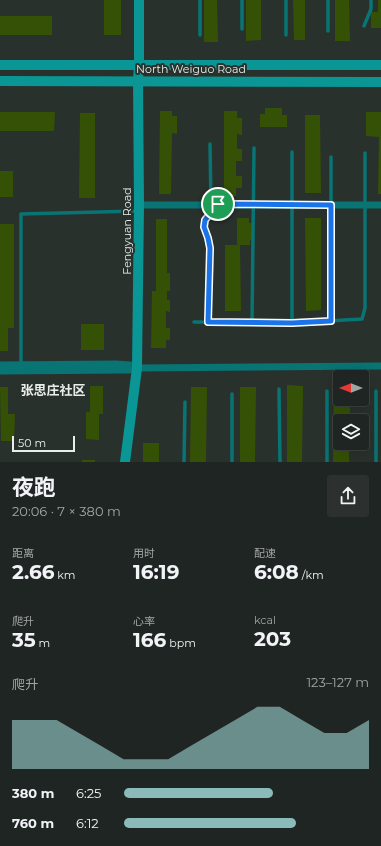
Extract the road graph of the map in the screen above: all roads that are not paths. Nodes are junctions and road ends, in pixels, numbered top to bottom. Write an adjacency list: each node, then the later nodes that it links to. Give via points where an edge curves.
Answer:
1 (139, 0): 13 (main road, Fengyuan Road)
2 (200, 0): 10 (lane)
3 (242, 0): 8 (lane)
4 (286, 0): 11 (lane)
5 (328, 0): 9 (lane)
6 (371, 0): 7 (lane, via 371,9)
7 (364, 26)
8 (242, 29)
9 (328, 31)
10 (200, 35)
11 (286, 35)
12 (0, 65): 13 (main road, North Weiguo Road)
13 (139, 65): 14 (main road, North Weiguo Road); 16 (main road, Fengyuan Road)
14 (381, 65)
15 (0, 81): 16 (main road, North Weiguo Road)
16 (138, 81): 17 (main road, North Weiguo Road); 29 (main road, Fengyuan Road)
17 (381, 82)
18 (210, 144): 23 (lane)
19 (254, 148): 24 (lane)
20 (292, 152): 25 (lane)
21 (365, 153): 27 (lane)
22 (331, 157): 26 (lane)
23 (214, 204): 24 (street); 29 (street); 32 (lane, via 204,227 210,248)
24 (252, 204): 25 (street); 33 (lane)
25 (292, 205): 26 (street); 34 (lane)
26 (331, 205): 27 (street); 30 (lane)
27 (366, 205): 28 (street); 30 (lane, via 365,308 362,319)
28 (381, 205)
29 (139, 208): 36 (lane, via 21,214); 38 (main road, Fengyuan Road)
30 (331, 321): 34 (lane)
31 (194, 322): 32 (lane)
32 (208, 322): 33 (lane)
33 (252, 323): 34 (lane)
34 (292, 323)
35 (0, 364): 36 (street)
36 (21, 365): 38 (street, via 116,364)
37 (381, 366): 38 (street)
38 (137, 368): 39 (street); 45 (main road, Fengyuan Road)
39 (0, 371)
40 (280, 389): 48 (lane)
41 (328, 390): 49 (lane)
42 (376, 390): 50 (lane)
43 (232, 394): 47 (lane)
44 (185, 402): 46 (lane)
45 (124, 462)
46 (184, 462)
47 (232, 462)
48 (280, 462)
49 (327, 462)
50 (376, 462)

